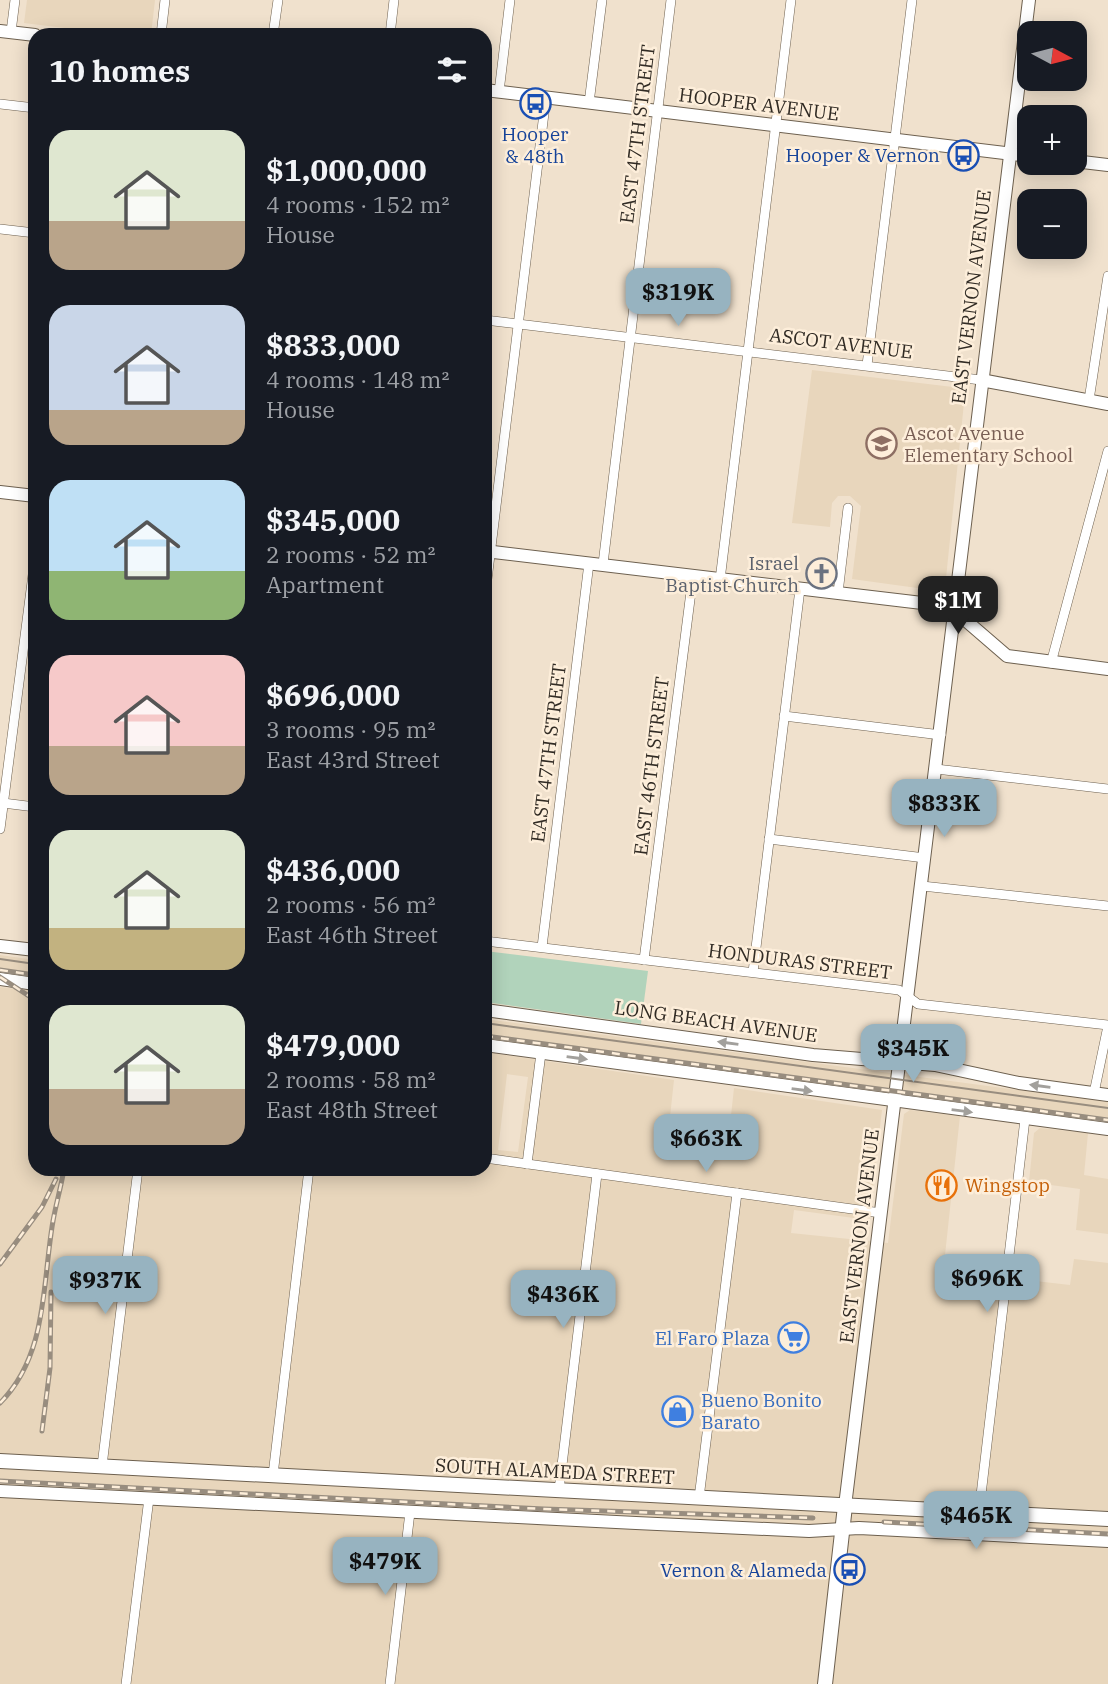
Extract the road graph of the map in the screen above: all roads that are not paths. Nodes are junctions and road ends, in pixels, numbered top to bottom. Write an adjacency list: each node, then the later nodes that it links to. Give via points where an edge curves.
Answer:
1 (15, 0): 14 (street)
2 (165, 0): 11 (street)
3 (278, 0): 12 (street)
4 (394, 0): 13 (street)
5 (510, 0): 17 (street)
6 (602, 0): 19 (street)
7 (671, 0): 22 (street, EAST 47TH STREET)
8 (791, 0): 23 (street)
9 (912, 0): 24 (street)
10 (1029, 0): 25 (street, EAST VERNON AVENUE)
11 (162, 28)
12 (274, 28)
13 (391, 28)
14 (5, 31): 15 (street)
15 (28, 34)
16 (492, 91): 17 (street, HOOPER AVENUE)
17 (499, 92): 18 (street, HOOPER AVENUE)
18 (547, 97): 19 (street, HOOPER AVENUE); 33 (street)
19 (589, 103): 22 (street, HOOPER AVENUE)
20 (0, 104): 21 (street)
21 (28, 107)
22 (657, 111): 23 (street, HOOPER AVENUE); 34 (street, EAST 47TH STREET)
23 (776, 125): 24 (street, HOOPER AVENUE); 35 (street)
24 (895, 139): 25 (street, HOOPER AVENUE); 36 (street)
25 (1009, 153): 26 (street, HOOPER AVENUE); 37 (street, EAST VERNON AVENUE)
26 (1017, 154)
27 (1087, 163): 28 (street)
28 (1108, 165)
29 (0, 229): 30 (street)
30 (28, 232)
31 (1108, 276): 38 (street)
32 (492, 321): 33 (street, ASCOT AVENUE)
33 (517, 323): 34 (street, ASCOT AVENUE); 44 (street)
34 (630, 337): 35 (street, ASCOT AVENUE); 47 (street, EAST 47TH STREET)
35 (750, 352): 36 (street, ASCOT AVENUE); 49 (street)
36 (867, 365): 37 (street, ASCOT AVENUE)
37 (981, 380): 38 (street, ASCOT AVENUE); 52 (street, EAST VERNON AVENUE)
38 (1089, 400): 39 (street, ASCOT AVENUE)
39 (1108, 404)
40 (1108, 451): 54 (street)
41 (0, 492): 42 (street)
42 (28, 495)
43 (848, 508): 51 (street)
44 (492, 520)
45 (492, 551): 46 (street)
46 (589, 563): 47 (street); 69 (street, EAST 47TH STREET)
47 (603, 564): 48 (street)
48 (693, 576): 49 (street); 71 (street, EAST 46TH STREET)
49 (720, 579): 50 (street)
50 (800, 589): 51 (street); 56 (street)
51 (838, 593): 52 (street)
52 (956, 612): 54 (street, via 1007,656); 57 (street, EAST VERNON AVENUE)
53 (28, 614): 60 (street)
54 (1051, 663): 55 (street)
55 (1108, 669)
56 (784, 716): 57 (street); 63 (street)
57 (941, 735): 58 (street, EAST VERNON AVENUE)
58 (936, 769): 59 (street); 64 (street, EAST VERNON AVENUE)
59 (1108, 789)
60 (4, 803): 61 (street); 62 (street)
61 (28, 806)
62 (0, 829)
63 (769, 839): 64 (street); 72 (street)
64 (925, 858): 65 (street, EAST VERNON AVENUE)
65 (922, 886): 66 (street); 75 (street, EAST VERNON AVENUE)
66 (1108, 906)
67 (492, 942): 69 (street, HONDURAS STREET)
68 (0, 946): 70 (street)
69 (542, 947): 71 (street, HONDURAS STREET)
70 (28, 949)
71 (644, 960): 72 (street, HONDURAS STREET)
72 (753, 972): 75 (street, HONDURAS STREET, via 899,990)
73 (0, 979): 74 (street)
74 (28, 983)
75 (908, 996): 77 (street, HONDURAS STREET, via 918,1004); 80 (street, EAST VERNON AVENUE)
76 (492, 1011): 80 (street, LONG BEACH AVENUE, one-way to 76, via 813,1055)
77 (1108, 1025): 81 (street)
78 (492, 1046): 79 (street)
79 (541, 1053): 83 (street, one-way to 83); 87 (street)
80 (899, 1061): 81 (street, LONG BEACH AVENUE, one-way to 80); 83 (street, EAST VERNON AVENUE)
81 (1094, 1093): 82 (street, LONG BEACH AVENUE)
82 (1108, 1096)
83 (894, 1103): 84 (street, one-way to 84); 92 (street, EAST VERNON AVENUE)
84 (1026, 1119): 85 (street); 101 (street)
85 (1108, 1129)
86 (492, 1159): 87 (street)
87 (527, 1164): 88 (street)
88 (597, 1174): 91 (street); 97 (street)
89 (137, 1176): 94 (street)
90 (308, 1176): 95 (street)
91 (737, 1193): 92 (street); 99 (street)
92 (881, 1213): 100 (street, EAST VERNON AVENUE)
93 (0, 1461): 94 (main road, SOUTH ALAMEDA STREET)
94 (102, 1466): 95 (main road, SOUTH ALAMEDA STREET)
95 (273, 1475): 97 (main road, SOUTH ALAMEDA STREET)
96 (0, 1490): 98 (street)
97 (559, 1490): 99 (main road, SOUTH ALAMEDA STREET)
98 (149, 1498): 102 (street); 106 (street)
99 (699, 1498): 100 (main road, SOUTH ALAMEDA STREET)
100 (845, 1506): 101 (main road, SOUTH ALAMEDA STREET); 104 (main road, EAST VERNON AVENUE)
101 (979, 1512): 103 (main road, SOUTH ALAMEDA STREET)
102 (410, 1513): 104 (street); 107 (street)
103 (1108, 1519)
104 (843, 1529): 105 (street); 108 (main road, EAST VERNON AVENUE)
105 (1108, 1541)
106 (126, 1684)
107 (390, 1684)
108 (825, 1684)

